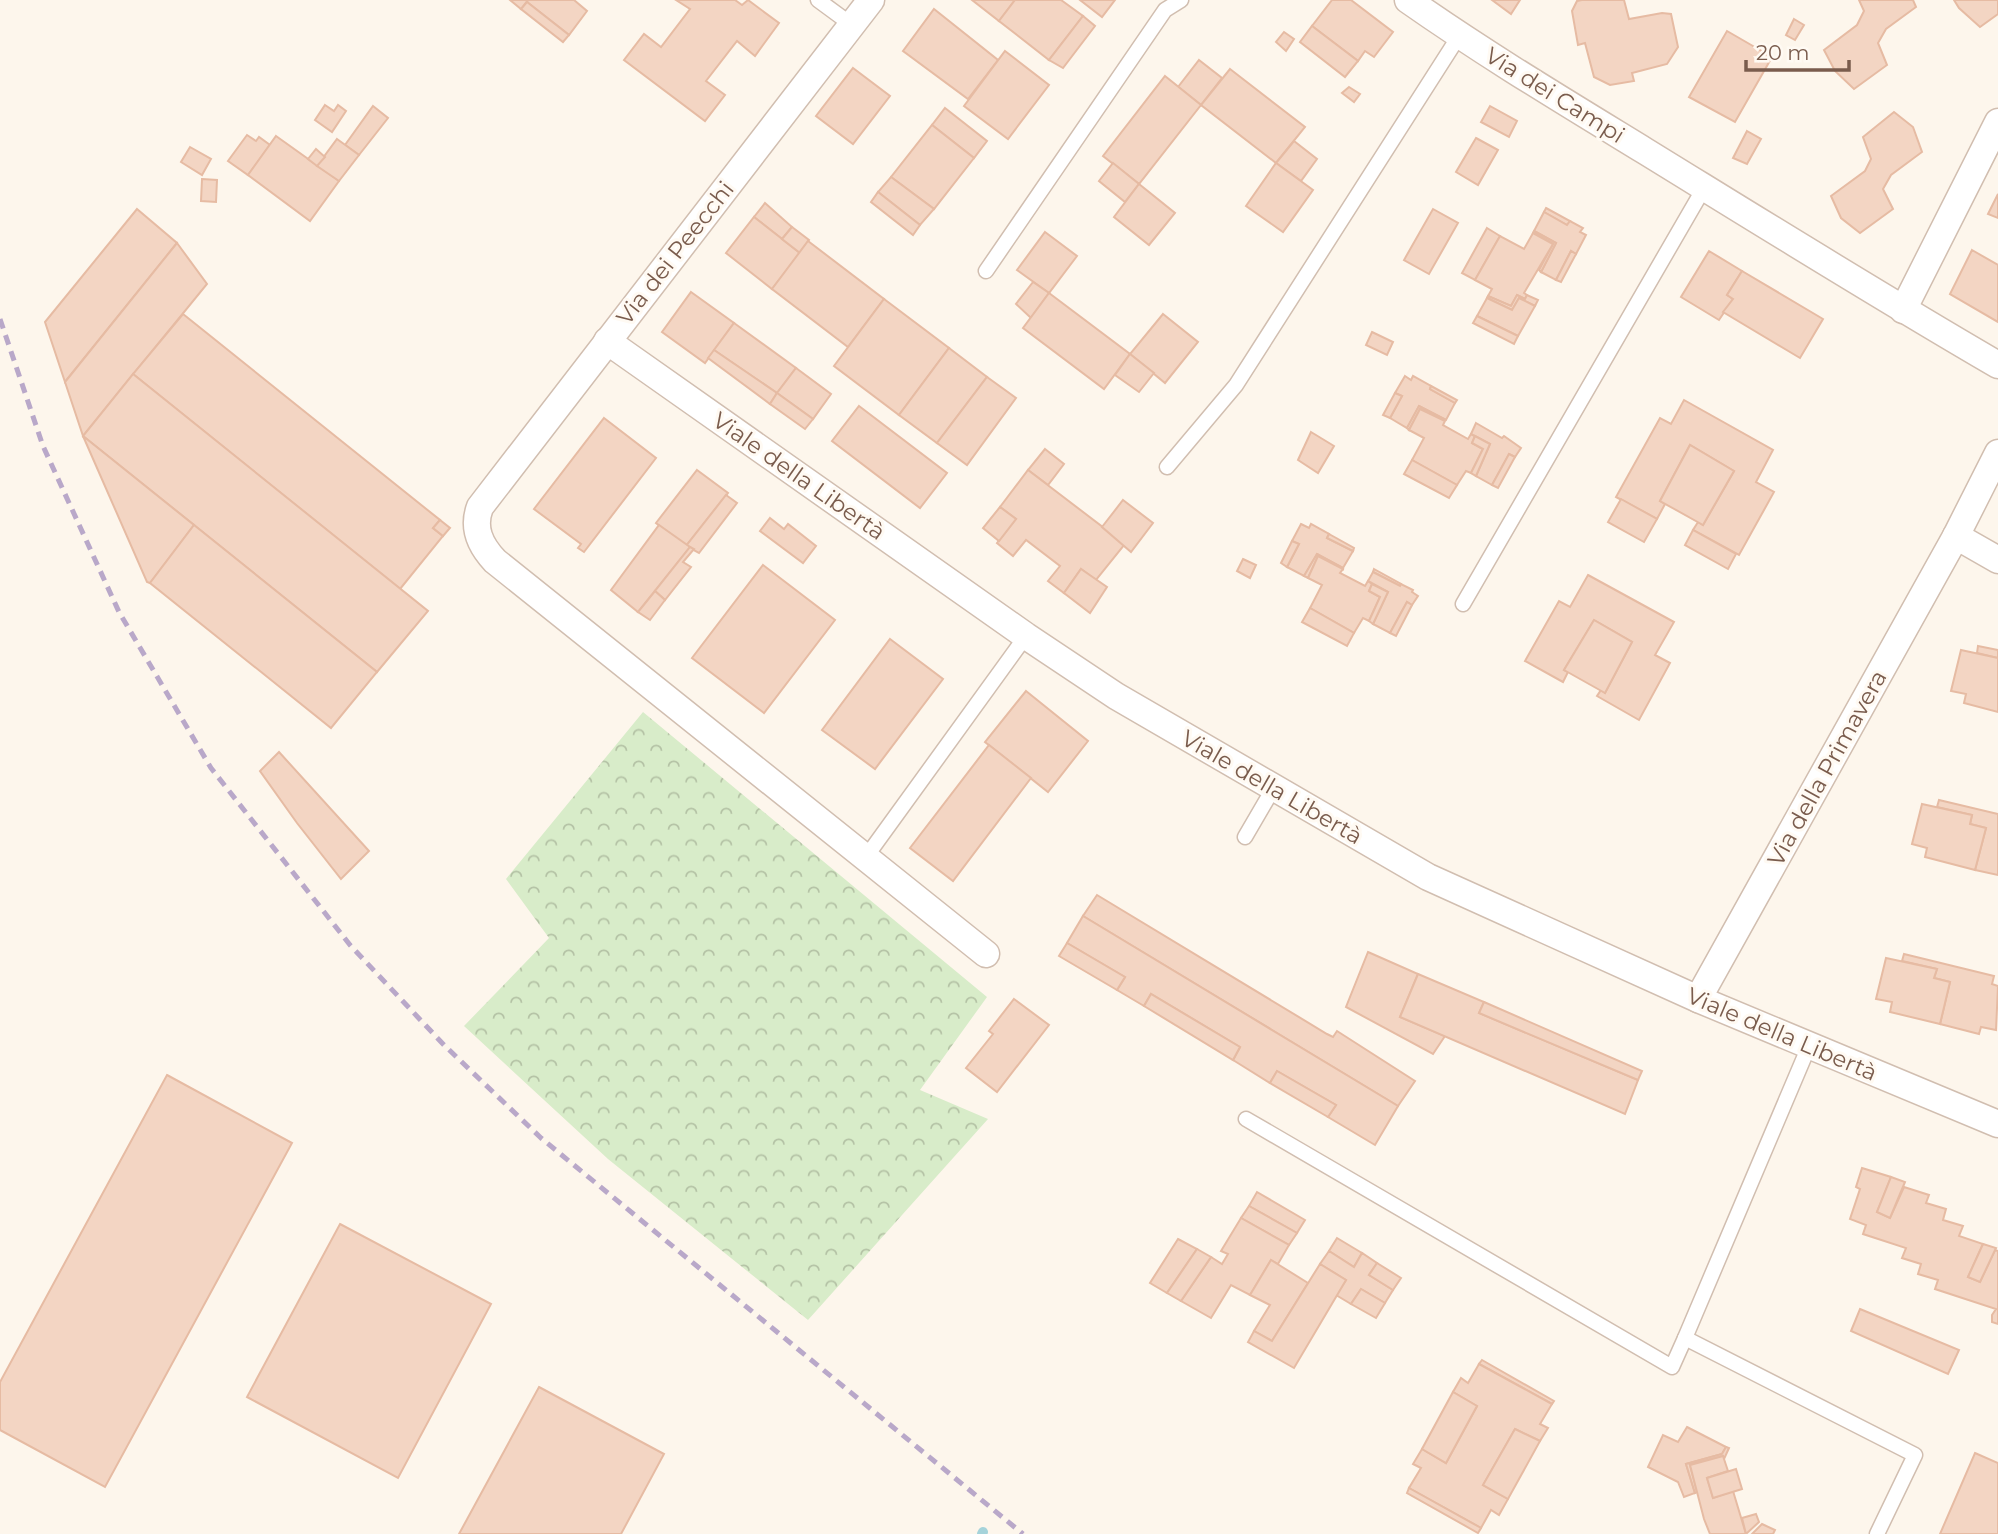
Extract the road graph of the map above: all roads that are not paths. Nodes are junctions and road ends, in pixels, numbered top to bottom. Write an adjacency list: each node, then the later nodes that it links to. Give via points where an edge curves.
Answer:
1 (817, 0): 5 (lane)
2 (871, 0): 5 (street, Via dei Peecchi)
3 (1181, 0): 9 (lane, via 1165,10)
4 (1408, 0): 6 (street, Via dei Campi)
5 (852, 25): 11 (street, Via dei Peecchi)
6 (1459, 36): 8 (street, Via dei Campi); 14 (lane, via 1236,386)
7 (1998, 122): 10 (street)
8 (1704, 188): 10 (street, Via dei Campi); 17 (lane)
9 (986, 271)
10 (1903, 310): 12 (street, Via dei Campi)
11 (607, 341): 18 (street, Viale della Libertà); 21 (street, Via dei Peecchi, via 480,507 478,533 485,550)
12 (1998, 365)
13 (1998, 453): 15 (street, Via della Primavera)
14 (1167, 467)
15 (1956, 536): 16 (street); 23 (street, Via della Primavera)
16 (1998, 559)
17 (1463, 604)
18 (1026, 636): 19 (street, Viale della Libertà, via 1116,696); 21 (lane)
19 (1273, 789): 20 (lane); 23 (street, Viale della Libertà, via 1429,877)
20 (1245, 837)
21 (866, 857): 22 (street)
22 (986, 954)
23 (1698, 999): 24 (street, Viale della Libertà)
24 (1809, 1046): 26 (street, Viale della Libertà); 27 (lane)
25 (1246, 1119): 27 (lane, via 1672,1367)
26 (1998, 1125)
27 (1685, 1338): 28 (lane, via 1915,1455)
28 (1877, 1534)

